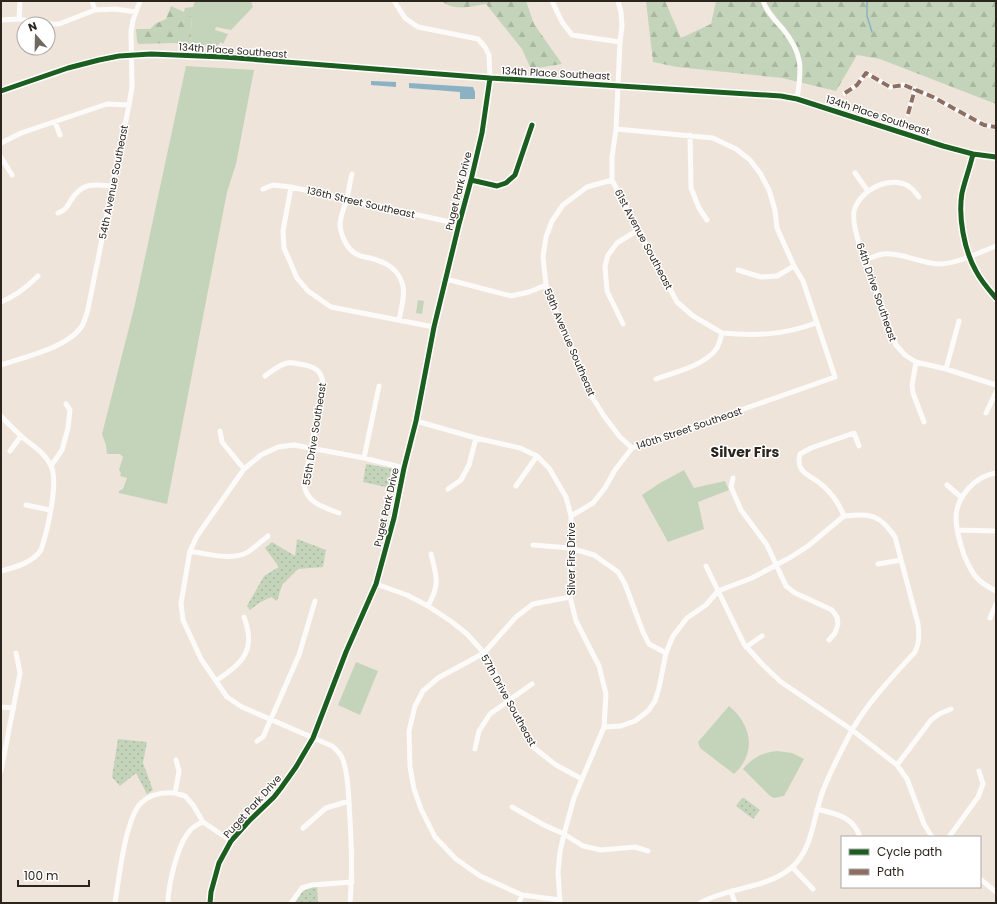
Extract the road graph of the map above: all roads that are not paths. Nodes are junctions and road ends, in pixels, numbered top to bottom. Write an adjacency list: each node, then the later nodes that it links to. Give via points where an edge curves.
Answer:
1 (20, 1): 10 (street)
2 (92, 1): 8 (street)
3 (140, 1): 9 (street, 54th Avenue Southeast)
4 (394, 1): 16 (street, Puget Park Drive, via 405,18 418,27 478,39 489,55)
5 (552, 1): 14 (street, via 562,22 572,35)
6 (618, 1): 14 (street, 61st Avenue Southeast, via 622,26)
7 (763, 1): 21 (street, via 797,52 801,66)
8 (95, 10): 9 (street); 13 (street)
9 (136, 12): 15 (street, 54th Avenue Southeast, via 131,32)
10 (19, 16)
11 (16, 19): 12 (street)
12 (1, 20)
13 (56, 24)
14 (620, 42): 17 (street, 61st Avenue Southeast)
15 (130, 55): 16 (main road, 134th Place Southeast, via 224,57); 19 (main road, 134th Place Southeast, via 68,68); 22 (street, 54th Avenue Southeast, via 132,87)
16 (490, 78): 17 (main road, 134th Place Southeast); 37 (street, Puget Park Drive, via 482,133)
17 (618, 86): 21 (main road, 134th Place Southeast); 27 (street, 61st Avenue Southeast)
18 (915, 89): 20 (street, via 904,85 890,87 866,73 857,85); 23 (street); 26 (street, via 984,125)
19 (1, 91)
20 (845, 93)
21 (798, 99): 31 (main road, 134th Place Southeast)
22 (129, 105): 24 (street, via 107,104); 39 (street, 54th Avenue Southeast)
23 (908, 114)
24 (55, 122): 28 (street); 30 (street, via 21,133)
25 (532, 125): 37 (street, via 515,175 506,183 497,186)
26 (996, 127)
27 (616, 129): 29 (street); 38 (street, 61st Avenue Southeast)
28 (60, 135)
29 (690, 135): 46 (street, via 691,188 698,208); 52 (street, via 713,138 736,149 750,160 769,190 777,228)
30 (1, 143)
31 (973, 154): 33 (main road, 134th Place Southeast); 50 (street, via 962,193 961,208)
32 (1, 157): 36 (street)
33 (996, 157)
34 (855, 173): 42 (street)
35 (352, 174): 44 (street)
36 (12, 175)
37 (471, 180): 47 (street, Puget Park Drive)
38 (612, 180): 48 (street, 61st Avenue Southeast); 56 (street, 59th Avenue Southeast, via 588,187 563,205 552,221 543,257)
39 (113, 186): 45 (street, via 86,186 75,195 66,210); 66 (street, 54th Avenue Southeast, via 88,309 82,325 69,339 58,345)
40 (291, 187): 41 (street, 136th Street Southeast, via 273,185); 44 (street, 136th Street Southeast); 59 (street, via 283,231 284,248 297,278 308,291 331,307)
41 (263, 189)
42 (868, 190): 43 (street, via 886,183 900,183 910,187); 51 (street, 64th Drive Southeast, via 854,212 854,226)
43 (919, 197)
44 (347, 198): 47 (street, 136th Street Southeast); 59 (street, via 340,223 344,241 358,255 389,265 399,277 403,296)
45 (58, 213)
46 (707, 220)
47 (459, 224): 55 (street, Puget Park Drive)
48 (638, 230): 62 (street, via 617,243 608,255 605,266 607,291); 64 (street, 61st Avenue Southeast, via 677,302 693,316)
49 (996, 246): 50 (street)
50 (969, 256): 51 (street, via 940,264 882,254); 57 (street, via 976,272)
51 (865, 260): 65 (street, 64th Drive Southeast, via 896,345)
52 (794, 266): 53 (street, via 777,276 761,277); 61 (street, via 803,281)
53 (738, 270)
54 (38, 276): 58 (street, via 27,287)
55 (446, 279): 56 (street, via 511,296); 63 (street, Puget Park Drive)
56 (546, 285): 82 (street, 59th Avenue Southeast, via 589,392 620,437)
57 (996, 298)
58 (1, 302)
59 (399, 320): 63 (street)
60 (959, 321): 67 (street)
61 (816, 323): 64 (street, via 773,334); 82 (street, 140th Street Southeast, via 835,377)
62 (623, 324)
63 (434, 327): 76 (street, Puget Park Drive)
64 (722, 333): 69 (street, via 717,348 707,358)
65 (916, 362): 67 (street, 64th Drive Southeast); 77 (street, via 913,393)
66 (1, 365)
67 (946, 370): 70 (street, 64th Drive Southeast)
68 (265, 376): 83 (street, 55th Drive Southeast, via 287,363 311,366 319,372 323,386)
69 (656, 379)
70 (996, 385)
71 (379, 386): 86 (street)
72 (996, 392): 74 (street)
73 (66, 404): 87 (street, via 70,410 68,428 62,450)
74 (986, 413)
75 (1, 416): 79 (street)
76 (416, 421): 80 (street, Silver Firs Drive); 88 (street, Puget Park Drive)
77 (924, 422)
78 (220, 431): 89 (street, via 222,442)
79 (21, 436): 84 (street); 87 (street, via 37,448)
80 (476, 438): 85 (street, Silver Firs Drive, via 520,448); 94 (street, via 464,475)
81 (859, 446): 100 (street, via 854,433 811,448 800,454 798,463 802,470 822,484 835,498)
82 (632, 448): 99 (street, 140th Street Southeast, via 593,503)
83 (310, 449): 86 (street); 89 (street, via 294,445 278,447 261,455); 98 (street, 55th Drive Southeast, via 305,491 314,502)
84 (10, 451)
85 (537, 456): 93 (street); 99 (street, Silver Firs Drive, via 549,468 559,484)
86 (364, 458): 88 (street)
87 (51, 466): 97 (street, via 54,481)
88 (404, 468): 113 (street, Puget Park Drive, via 394,518)
89 (244, 469): 106 (street, via 197,536)
90 (996, 473): 95 (street, via 983,476)
91 (733, 478): 111 (street, via 731,487 741,510 767,545)
92 (947, 485): 95 (street)
93 (516, 486)
94 (448, 489)
95 (962, 498): 101 (street, via 956,517)
96 (26, 506): 97 (street)
97 (50, 510): 112 (street, via 44,543 38,555)
98 (339, 513)
99 (571, 516): 105 (street, Silver Firs Drive)
100 (844, 516): 108 (street, via 868,515 881,521 895,537); 111 (street, via 808,546)
101 (957, 530): 102 (street); 115 (street, via 970,570 984,585)
102 (996, 531)
103 (268, 536): 106 (street, via 247,553 232,556)
104 (533, 545): 105 (street)
105 (570, 548): 116 (street, Silver Firs Drive); 126 (street, via 594,555 618,572 649,644)
106 (190, 551): 128 (street, via 180,603 183,620 201,659)
107 (431, 554): 119 (street, via 438,584)
108 (901, 560): 109 (street); 136 (street, via 918,624 918,644 915,652 867,706)
109 (878, 564)
110 (706, 566): 114 (street)
111 (775, 566): 114 (street); 123 (street, via 786,586 795,593 832,610 838,624)
112 (1, 572)
113 (376, 584): 119 (street, 57th Drive Southeast); 137 (street, Puget Park Drive, via 346,652)
114 (718, 591): 124 (street); 126 (street, via 706,605 687,618 673,636)
115 (996, 591)
116 (570, 597): 127 (street, via 533,604 516,617); 135 (street, Silver Firs Drive, via 576,621 599,666 606,694)
117 (315, 601): 134 (street, via 299,655)
118 (996, 604): 121 (street)
119 (428, 606): 127 (street, 57th Drive Southeast, via 467,634)
120 (244, 617): 128 (street, via 250,640 246,653 235,668)
121 (990, 618)
122 (762, 636): 124 (street)
123 (829, 640)
124 (746, 647): 136 (street, via 781,682)
125 (16, 653): 132 (street, via 20,673)
126 (666, 653): 135 (street, via 659,688 648,711 635,721 621,726)
127 (484, 654): 130 (street, 57th Drive Southeast); 163 (street, via 438,678 423,691 415,706 409,731 410,767 421,809 435,837 456,859 480,876)
128 (216, 681): 134 (street, via 227,697)
129 (532, 684): 130 (street)
130 (510, 700): 139 (street, via 490,714 479,731); 144 (street, 57th Drive Southeast, via 533,747 556,765)
131 (1, 707): 132 (street)
132 (14, 708): 142 (street)
133 (951, 709): 141 (street, via 931,720)
134 (271, 720): 137 (street); 138 (street, via 263,737)
135 (604, 727): 144 (street, Silver Firs Drive)
136 (852, 730): 141 (street); 148 (street, via 824,788)
137 (313, 738): 146 (street, via 332,746 343,759 348,777); 155 (street, Puget Park Drive, via 281,788)
138 (257, 741)
139 (475, 749)
140 (176, 760): 145 (street, via 179,771)
141 (898, 764): 153 (street)
142 (1, 771)
143 (979, 771): 154 (street, via 983,784 978,797)
144 (582, 779): 151 (street, Silver Firs Drive)
145 (175, 793): 149 (street, via 185,796); 165 (street, via 165,792 153,796 142,802 132,816)
146 (349, 801): 150 (street, via 326,808); 159 (street)
147 (512, 807): 151 (street)
148 (817, 809): 152 (street, via 846,818 854,824); 157 (street, via 804,852)
149 (203, 822): 155 (street); 166 (street, via 188,832 184,839 171,878)
150 (303, 828)
151 (564, 834): 156 (street, via 583,846 601,850 635,847); 164 (street, Silver Firs Drive, via 558,872)
152 (860, 836)
153 (931, 836)
154 (950, 836)
155 (231, 841): 167 (street, Puget Park Drive, via 219,863)
156 (648, 851)
157 (792, 867): 160 (street); 162 (street, via 768,881)
158 (981, 880): 161 (street)
159 (352, 882): 168 (street, via 302,888); 169 (street)
160 (813, 889)
161 (995, 889)
162 (731, 892): 171 (street); 172 (street)
163 (522, 895): 164 (street); 170 (street)
164 (560, 902)
165 (115, 903)
166 (168, 903)
167 (210, 903)
168 (291, 903)
169 (350, 903)
170 (519, 903)
171 (700, 903)
172 (735, 903)

